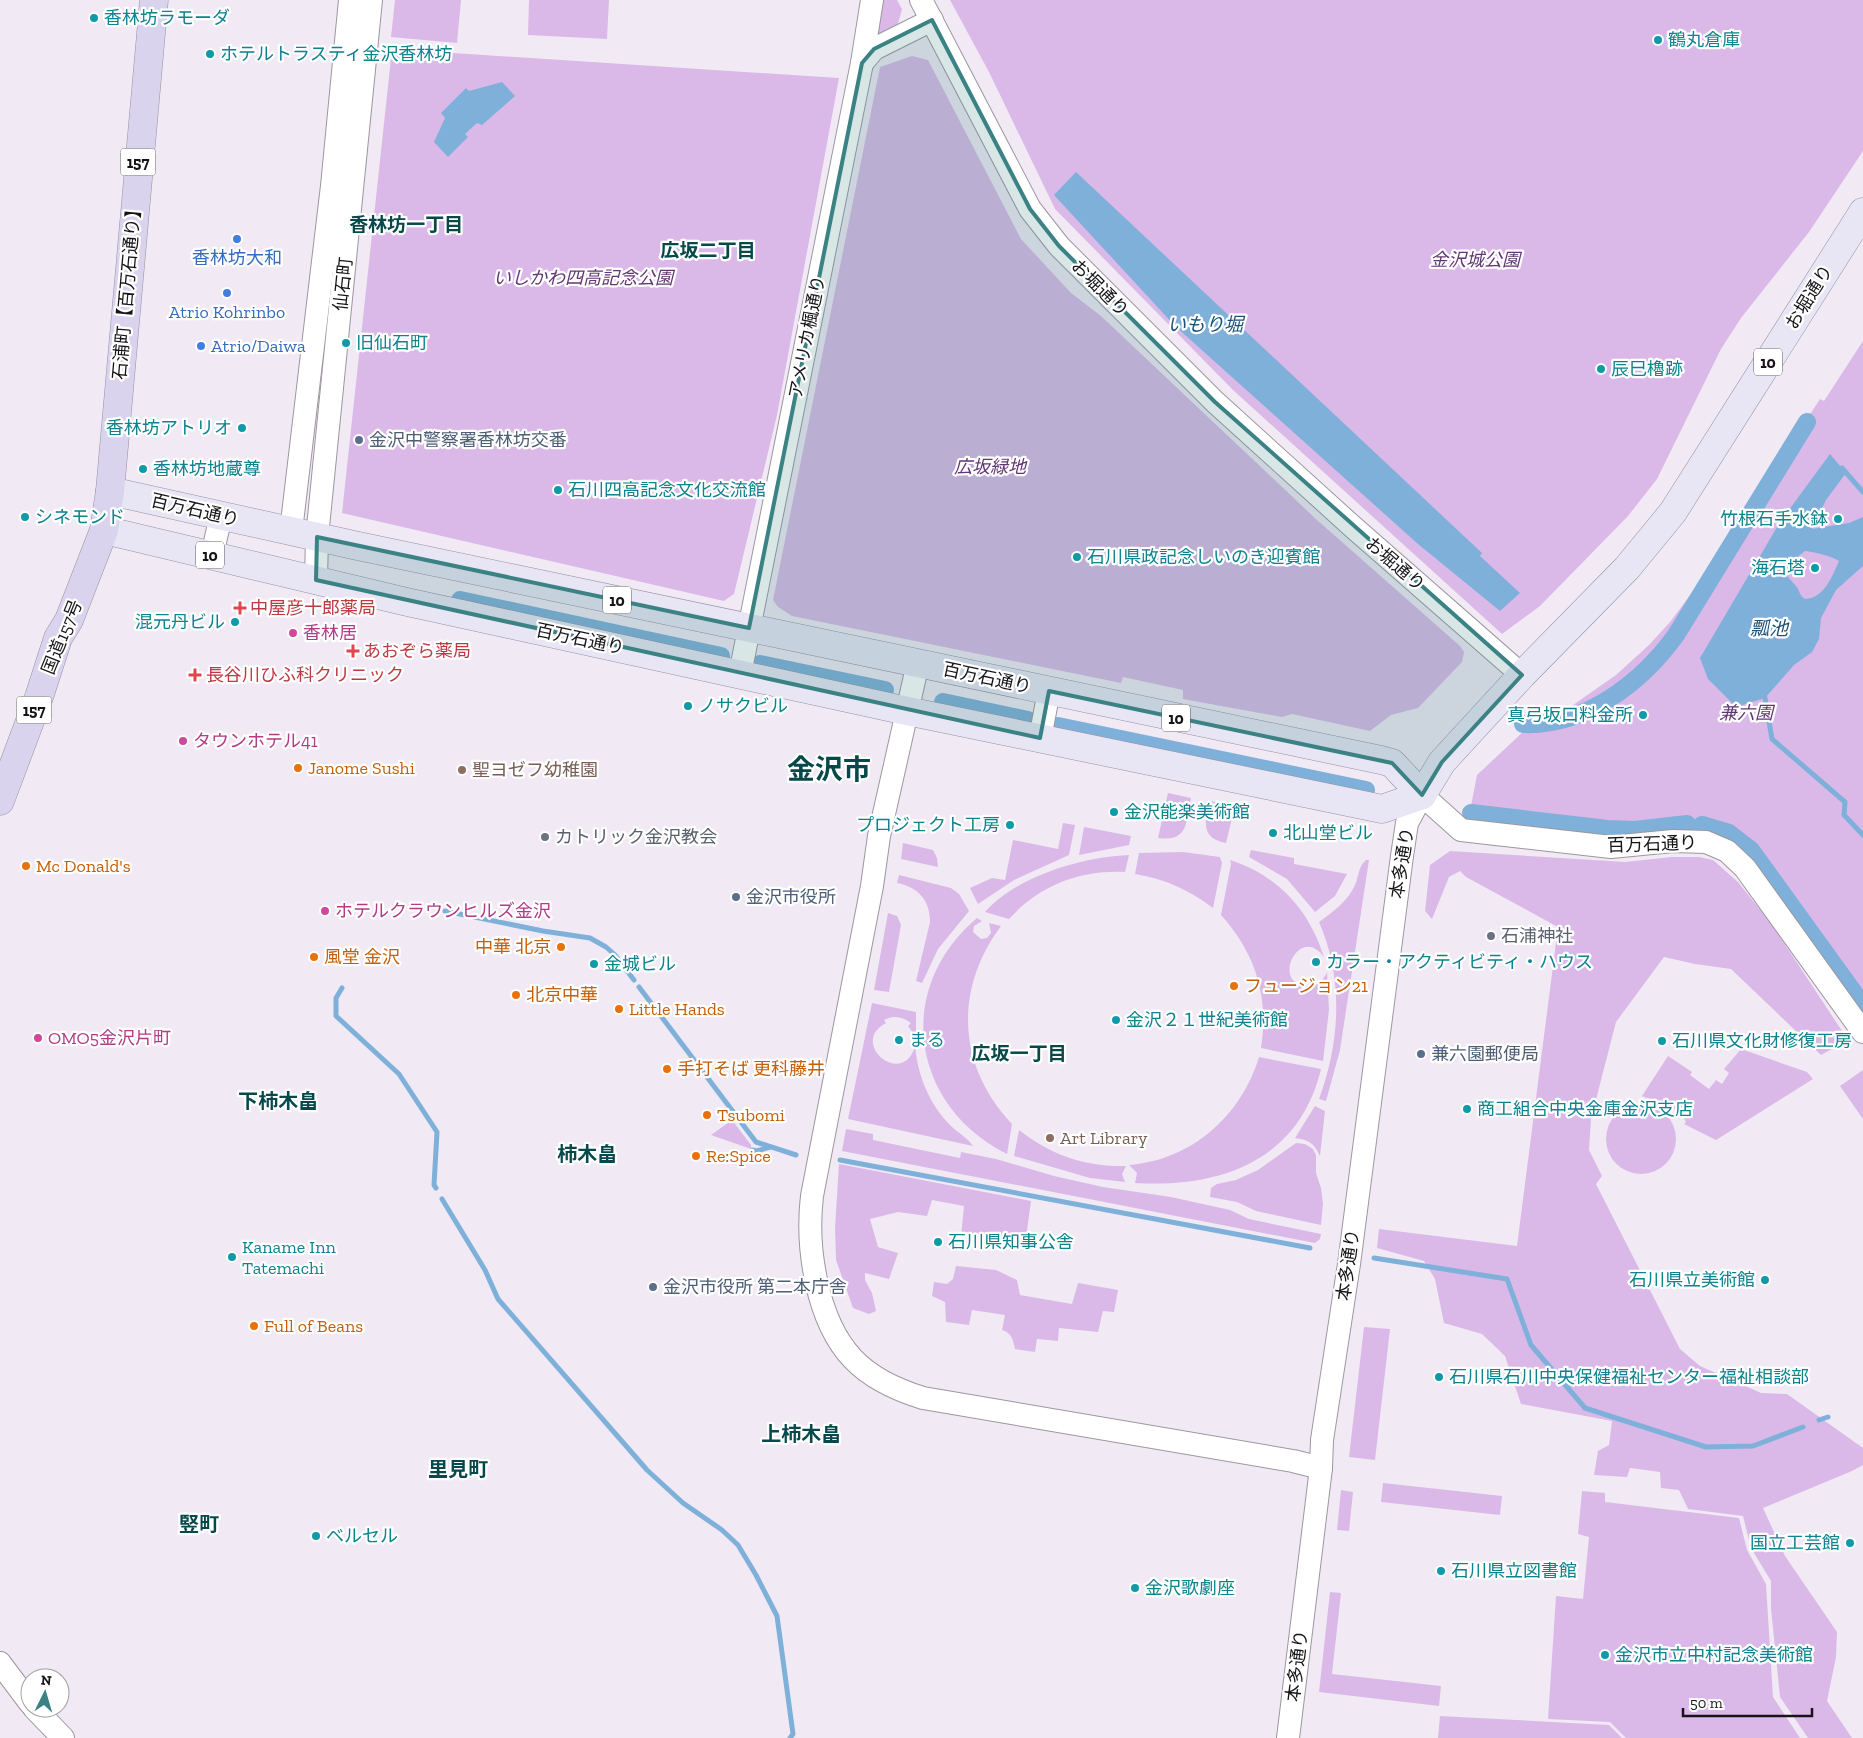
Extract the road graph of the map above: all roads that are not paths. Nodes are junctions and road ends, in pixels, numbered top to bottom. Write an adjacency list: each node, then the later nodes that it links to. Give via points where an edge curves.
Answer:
1 (154, 0): 8 (highway, 石浦町【百万石通り】 / 157)
2 (350, 0): 11 (street, 仙石町, via 332,186)
3 (371, 0): 12 (street, 仙石町)
4 (872, 0): 6 (street, アメリカ楓通り)
5 (927, 10): 6 (street, via 874,49); 18 (street, お堀通り, via 1030,209 1059,246 1222,408)
6 (862, 63): 15 (street, アメリカ楓通り)
7 (1863, 212): 18 (main road, お堀通り / 10, via 1673,512 1627,568)
8 (110, 491): 9 (main road, 百万石通り / 10); 10 (highway, 157)
9 (221, 516): 11 (main road, 百万石通り / 10); 13 (street)
10 (104, 530): 13 (main road, 百万石通り / 10); 23 (highway, 国道157号 / 157, via 69,620 58,638)
11 (291, 531): 12 (main road, 百万石通り / 10)
12 (317, 537): 14 (street, 仙石町); 15 (main road, 百万石通り / 10)
13 (212, 555): 14 (main road, 百万石通り / 10)
14 (316, 580): 17 (main road, 百万石通り / 10)
15 (749, 628): 16 (main road, 百万石通り / 10); 17 (street, アメリカ楓通り)
16 (918, 663): 19 (main road, 百万石通り / 10); 20 (street)
17 (740, 674): 20 (main road, 百万石通り / 10)
18 (1522, 675): 22 (main road, 10, via 1442,762)
19 (1049, 691): 21 (street); 22 (main road, 百万石通り / 10, via 1392,763)
20 (907, 711): 21 (main road, 百万石通り / 10); 25 (street, via 879,836 810,1210 814,1274 824,1308 836,1333 862,1367 897,1389 923,1398)
21 (1040, 738): 22 (main road, 百万石通り / 10, via 1382,809)
22 (1422, 795): 24 (street, 百万石通り, via 1461,830 1611,847 1672,841 1706,842 1728,851 1745,868); 25 (street, 本多通り, via 1407,823 1349,1264 1322,1440)
23 (0, 801)
24 (1863, 1032)
25 (1321, 1468): 30 (street, 本多通り)
26 (0, 1663): 27 (street)
27 (20, 1690)
28 (44, 1718): 29 (street)
29 (64, 1738)
30 (1288, 1738)

